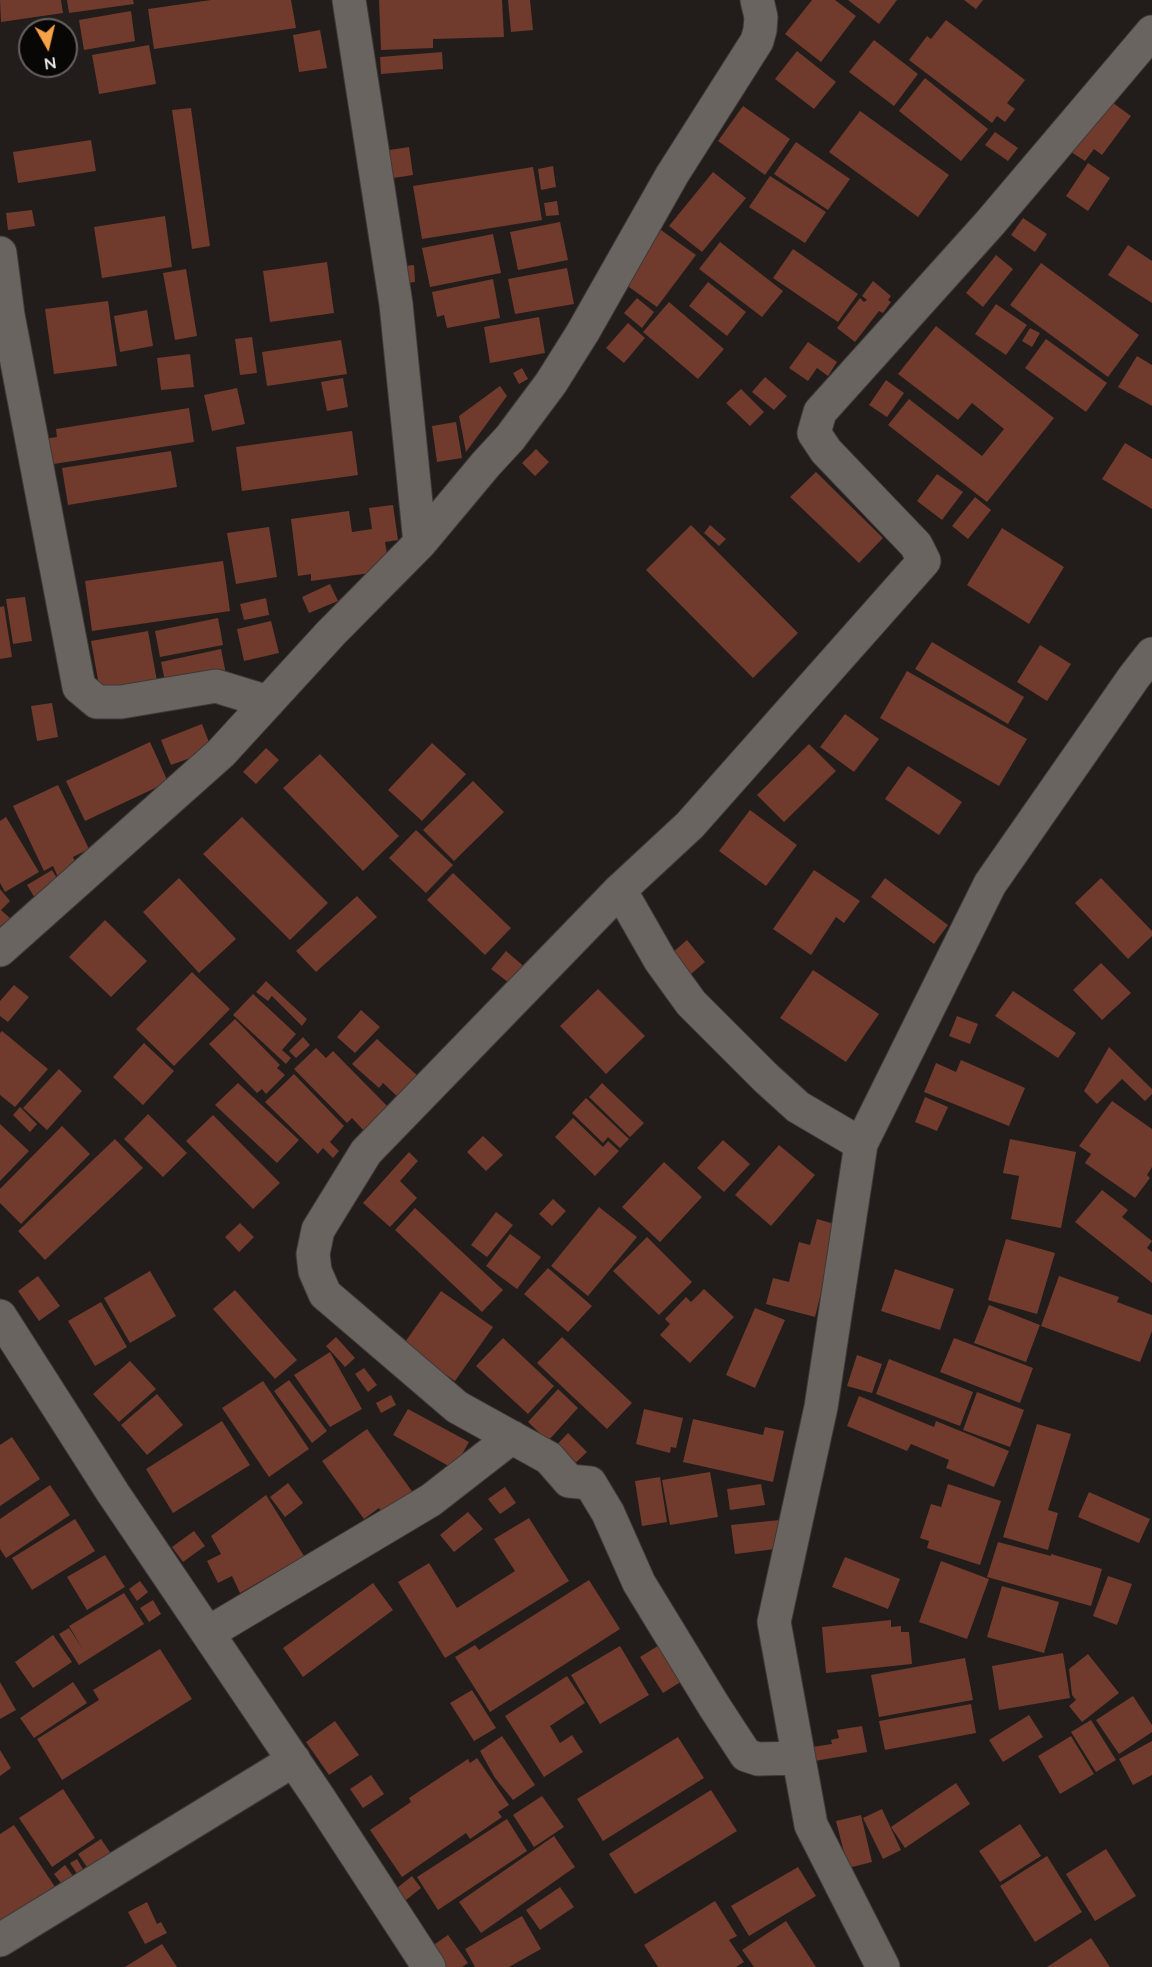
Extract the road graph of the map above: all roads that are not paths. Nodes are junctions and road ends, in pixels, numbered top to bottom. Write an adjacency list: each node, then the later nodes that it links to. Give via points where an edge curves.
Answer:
1 (349, 0): 5 (street, via 396,304)
2 (757, 0): 5 (street, via 761,17 756,41 672,175 567,358 510,438)
3 (1152, 32): 8 (street, via 990,223 820,412 814,433 826,451 916,545 924,561 690,825)
4 (0, 253): 7 (street, via 8,315 79,687 97,702 121,702 216,686)
5 (420, 543): 7 (street)
6 (1152, 654): 10 (street, via 990,884)
7 (268, 702): 9 (street, via 221,753)
8 (620, 890): 10 (street, via 660,960 691,1003 798,1107); 12 (street, via 366,1152 318,1230 313,1254 325,1294 457,1407)
9 (0, 950)
10 (861, 1144): 14 (street, via 821,1407 774,1622)
11 (0, 1316): 13 (street)
12 (512, 1437): 13 (street, via 431,1500); 14 (street, via 549,1458 569,1481 591,1483 639,1583 747,1755 759,1759)
13 (208, 1633): 15 (street)
14 (799, 1758): 18 (street, via 812,1825)
15 (294, 1760): 16 (street); 17 (street)
16 (0, 1940)
17 (429, 1967)
18 (884, 1967)

